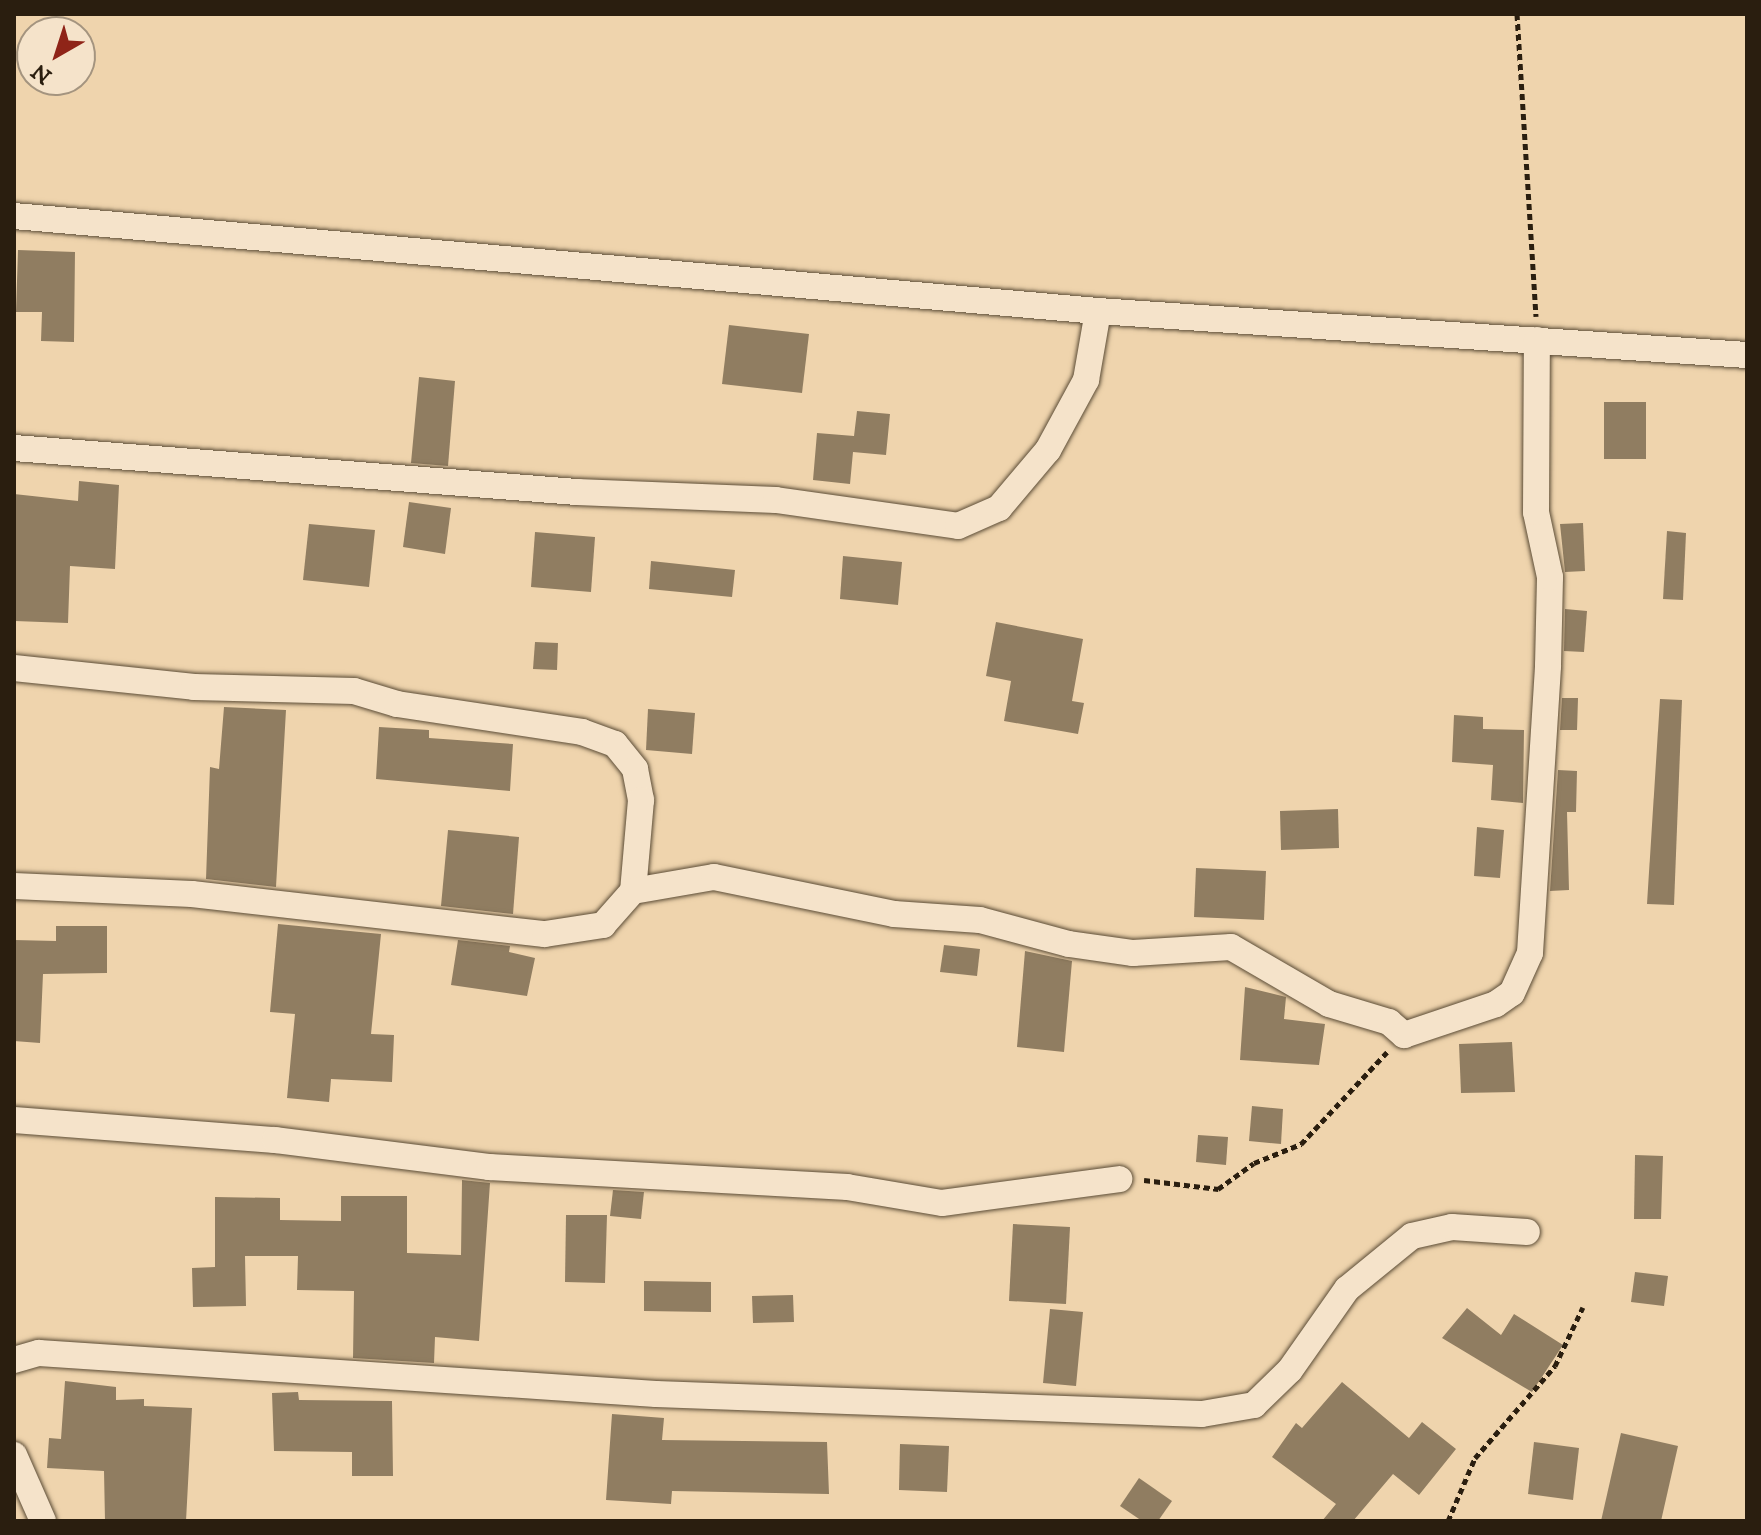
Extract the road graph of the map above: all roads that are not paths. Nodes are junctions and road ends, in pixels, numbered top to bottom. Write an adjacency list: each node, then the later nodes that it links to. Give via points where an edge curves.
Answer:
1 (14, 216): 2 (street)
2 (1098, 311): 3 (street); 5 (street, via 1086,380 1048,450 999,508 958,526 776,500 562,491)
3 (1537, 340): 4 (street); 8 (street, via 1536,512 1550,577 1530,953 1512,993 1496,1004 1404,1035 1389,1022 1329,1004 1231,947 1133,953 1026,937 980,920 894,914 714,877)
4 (1747, 355)
5 (14, 448)
6 (14, 668): 8 (street, via 194,687 354,691 604,740 626,752 638,785 641,845)
7 (14, 886): 8 (street, via 192,894 545,934 603,925)
8 (633, 891)
9 (14, 1120): 10 (street, via 275,1140 489,1167 847,1187 942,1203)
10 (1119, 1179)
11 (1527, 1232): 12 (street, via 1452,1227 1412,1236 1347,1289 1290,1370 1254,1405 1202,1414 628,1393 54,1353)
12 (14, 1360)
13 (14, 1455): 14 (street)
14 (43, 1521)

